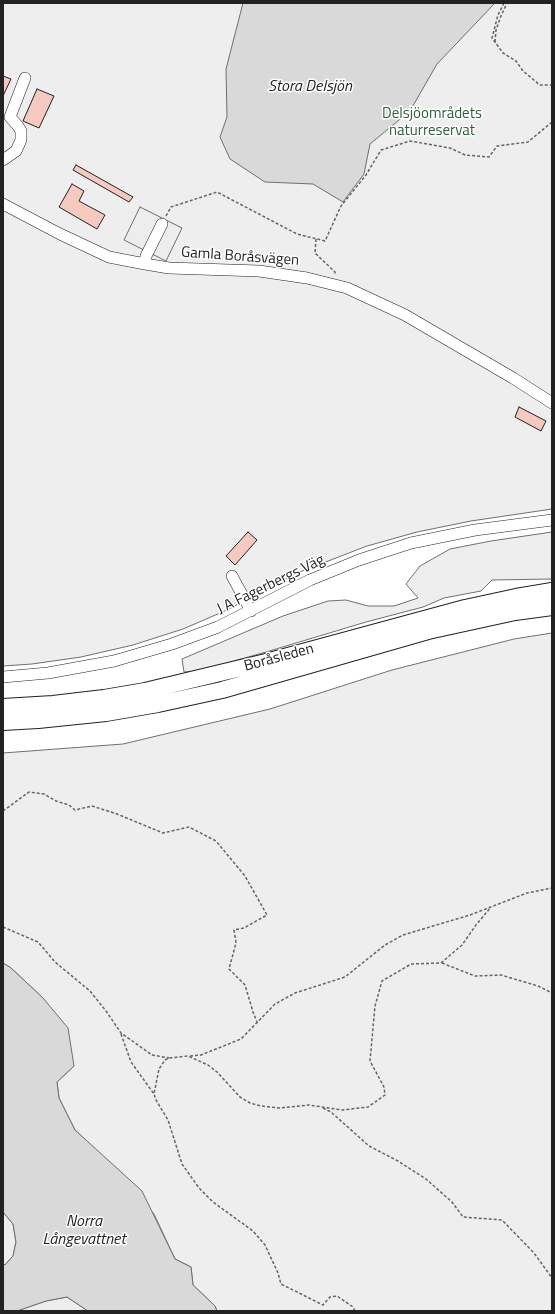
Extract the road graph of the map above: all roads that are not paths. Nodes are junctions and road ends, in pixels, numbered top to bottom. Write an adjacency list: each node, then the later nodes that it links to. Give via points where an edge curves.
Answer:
1 (25, 78): 2 (street, via 10,117 21,131 21,140 16,151)
2 (3, 160)
3 (3, 204): 5 (street, Gamla Boråsvägen, via 109,257)
4 (162, 224): 5 (street)
5 (144, 264): 6 (street, Gamla Boråsvägen, via 169,268 258,271 308,278 347,288 405,315)
6 (552, 403)
7 (552, 520): 11 (street, J A Fagerbergs Väg, via 475,530 411,543 324,574)
8 (232, 576): 11 (street)
9 (552, 591): 13 (highway, Boråsleden, via 465,608 266,662 146,691 52,704)
10 (552, 607): 14 (highway, Boråsleden, via 470,621 222,690)
11 (251, 611): 12 (street, J A Fagerbergs Väg, via 205,632 114,661 48,674)
12 (3, 677)
13 (3, 707)
14 (106, 713): 15 (highway, Boråsleden); 16 (highway)
15 (3, 722)
16 (3, 732)

